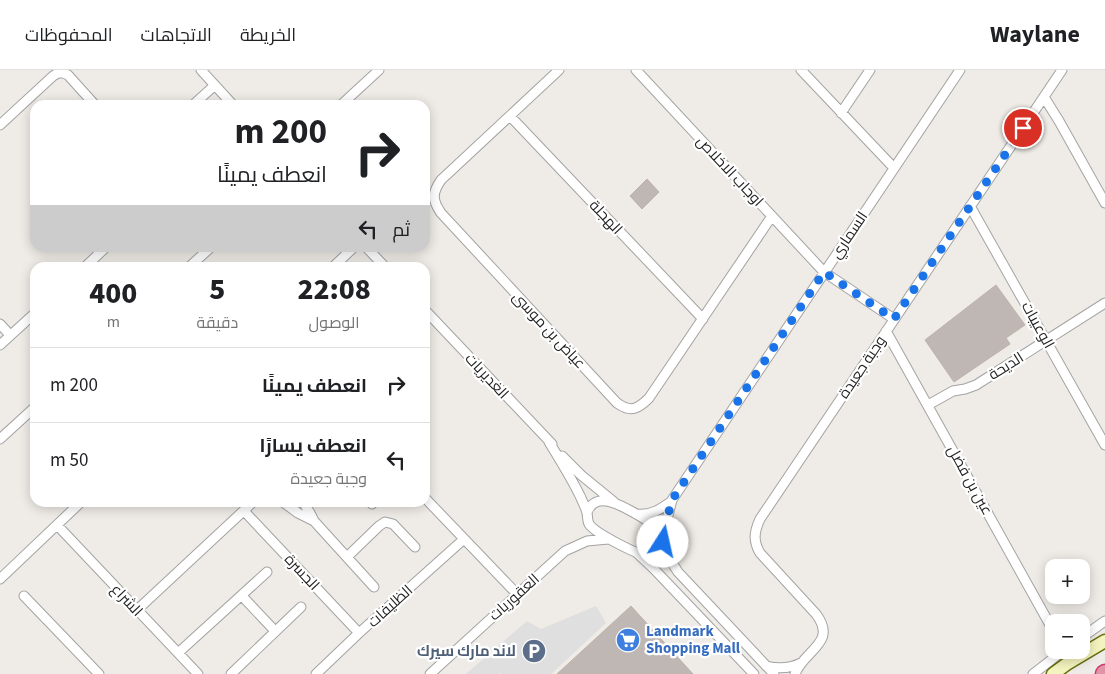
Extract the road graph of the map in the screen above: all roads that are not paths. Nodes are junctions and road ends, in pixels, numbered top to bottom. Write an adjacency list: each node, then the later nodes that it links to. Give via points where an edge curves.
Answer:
1 (201, 70): 9 (street)
2 (379, 70): 15 (street)
3 (559, 70): 17 (street, عياض بن موسى)
4 (636, 70): 22 (street, اوجاب الاخلاص)
5 (801, 70): 16 (street)
6 (870, 70): 16 (street)
7 (960, 70): 19 (street, السماري)
8 (1062, 70): 10 (street, وجبة جعيدة)
9 (216, 87): 12 (street); 13 (street); 14 (street)
10 (1044, 97): 20 (street); 21 (street, وجبة جعيدة)
11 (90, 100): 18 (street, via 68,75 58,73)
12 (200, 100)
13 (206, 100)
14 (228, 100)
15 (346, 100)
16 (841, 113): 19 (street)
17 (510, 116): 35 (street, الهجلة); 35 (street, عياض بن موسى, via 441,180 435,188 436,206 617,403 633,409 641,406)
18 (0, 125)
19 (894, 168): 31 (street, السماري)
20 (1105, 203)
21 (970, 206): 36 (street, وجبة جعيدة); 40 (street, الوعيبات)
22 (772, 216): 31 (street, اوجاب الاخلاص); 35 (street, عياض بن موسى)
23 (101, 252): 27 (street)
24 (206, 252): 28 (street)
25 (349, 252): 29 (street)
26 (371, 252): 30 (street)
27 (90, 262)
28 (195, 262)
29 (338, 262)
30 (380, 262)
31 (824, 272): 36 (street, اوجاب الاخلاص); 47 (street, السماري)
32 (1105, 303): 40 (street, الديحة)
33 (430, 315): 45 (street, الغديريات)
34 (30, 317): 39 (street)
35 (703, 319)
36 (894, 319): 38 (street, وجبة جعيدة)
37 (0, 324): 39 (street)
38 (886, 331): 42 (street, عين بن فضل); 81 (street, وجبة جعيدة, via 754,533 760,553 823,625 821,641)
39 (10, 335): 41 (street)
40 (1046, 340): 42 (street, الديحة, via 971,388 953,391); 46 (street, الوعيبات)
41 (0, 345)
42 (928, 405): 73 (street, عين بن فضل)
43 (30, 412): 44 (street)
44 (0, 439)
45 (549, 442): 49 (street, الغديريات, via 581,475); 55 (street, الغديريات)
46 (1105, 445)
47 (672, 500): 56 (street, السماري, via 657,511); 61 (street, السماري)
48 (430, 503): 60 (street)
49 (617, 504): 55 (street, via 599,501); 56 (street, الغديريات)
50 (76, 507): 58 (street)
51 (248, 507): 54 (street)
52 (290, 507): 57 (street)
53 (306, 507): 57 (street)
54 (244, 511): 72 (street); 77 (street, الجسرة)
55 (587, 512): 59 (street, الغديريات, via 589,524)
56 (634, 514): 61 (street, الغديريات, via 653,525)
57 (314, 521): 64 (street)
58 (57, 525): 66 (street); 72 (street, الشراع)
59 (608, 538): 63 (street, الغديريات); 68 (street, العقوريات, via 587,541 565,552)
60 (464, 539): 68 (street); 77 (street, الظليفات)
61 (662, 540): 63 (street, via 658,552 653,555); 82 (street, via 678,572)
62 (415, 547): 64 (street, via 393,524 385,522)
63 (636, 552): 88 (street)
64 (347, 557): 67 (street)
65 (267, 572): 70 (street)
66 (0, 578)
67 (374, 587)
68 (518, 594): 87 (street, العقوريات)
69 (24, 596): 83 (street)
70 (242, 596): 75 (street); 79 (street)
71 (300, 607): 75 (street)
72 (137, 610): 79 (street, الشراع)
73 (1045, 614)
74 (1105, 621): 76 (street)
75 (275, 631): 85 (street)
76 (1090, 631)
77 (359, 633): 86 (street, الظليفات)
78 (1105, 641): 92 (main road)
79 (178, 653): 84 (street, الشراع)
80 (1049, 659): 91 (street)
81 (803, 661): 82 (street, via 785,668); 90 (street, وجبة جعيدة)
82 (766, 666): 89 (street)
83 (100, 674)
84 (198, 674)
85 (231, 674)
86 (316, 674)
87 (430, 674)
88 (754, 674)
89 (774, 674)
90 (795, 674)
91 (1033, 674)
92 (1053, 674)

